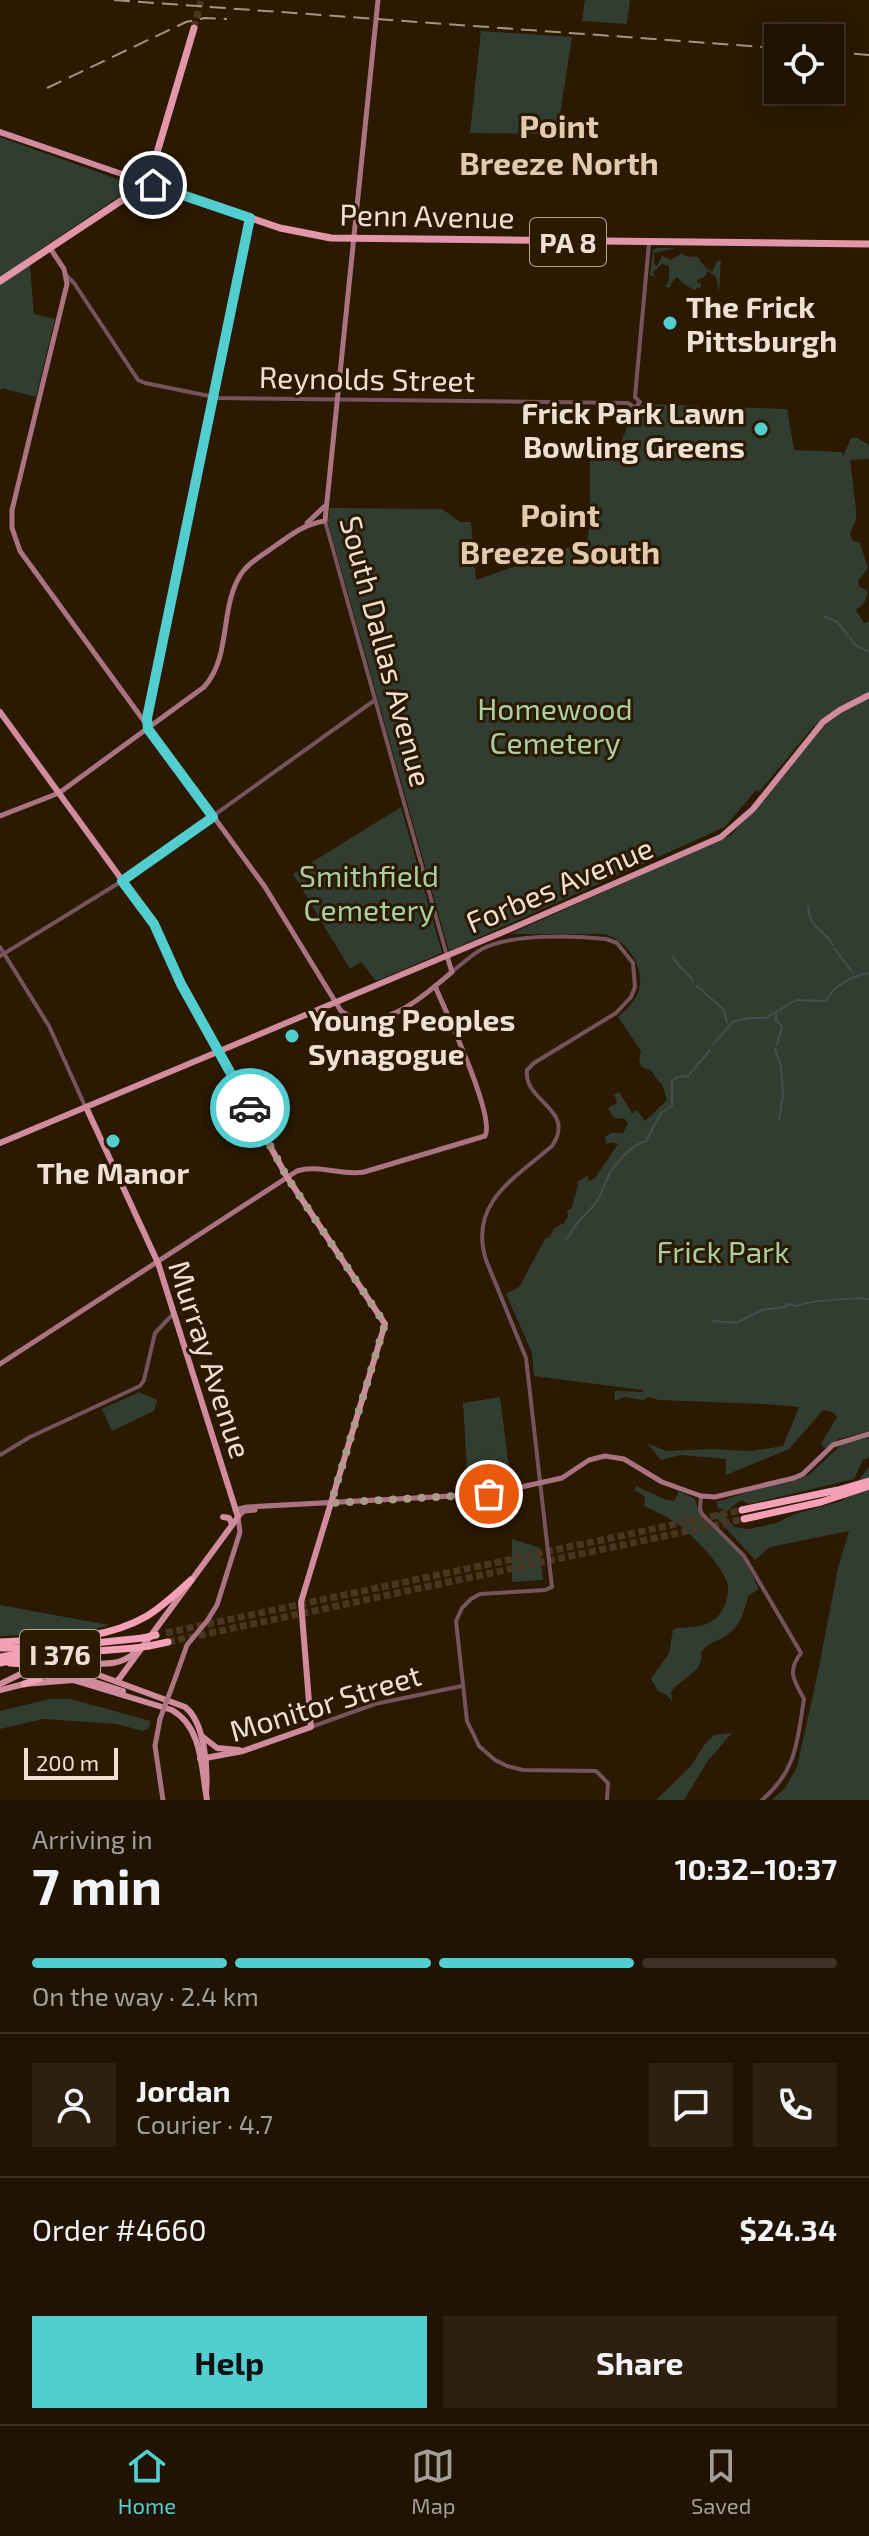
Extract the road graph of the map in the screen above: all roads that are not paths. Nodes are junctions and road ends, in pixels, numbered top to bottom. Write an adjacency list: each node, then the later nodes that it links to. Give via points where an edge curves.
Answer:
1 (378, 0): 8 (main road, South Dallas Avenue)
2 (194, 28): 4 (highway)
3 (0, 132): 4 (main road, Penn Avenue)
4 (148, 183): 5 (highway, Penn Avenue / PA 8); 6 (highway)
5 (166, 190): 6 (highway); 7 (highway, Penn Avenue / PA 8)
6 (129, 196): 11 (highway)
7 (250, 218): 8 (highway, Penn Avenue / PA 8, via 296,232); 14 (street)
8 (353, 239): 9 (highway, Penn Avenue / PA 8); 16 (main road, South Dallas Avenue)
9 (649, 243): 10 (highway, Penn Avenue / PA 8); 15 (street)
10 (869, 244)
11 (50, 248): 12 (main road); 13 (highway)
12 (66, 275): 14 (street, Reynolds Street, via 138,380); 24 (main road, via 12,528 20,551)
13 (0, 281)
14 (213, 397): 16 (street, Reynolds Street); 24 (street)
15 (635, 397): 17 (street); 17 (street, via 639,407)
16 (337, 399): 17 (street, Reynolds Street); 18 (main road, South Dallas Avenue)
17 (629, 403)
18 (326, 504): 19 (main road, South Dallas Avenue); 20 (main road)
19 (325, 521): 20 (main road); 22 (street, South Dallas Avenue)
20 (302, 527): 24 (main road, via 239,577 218,666 207,685)
21 (869, 695): 31 (main road, Forbes Avenue, via 823,722 753,809 721,837)
22 (375, 700): 27 (street); 31 (street, South Dallas Avenue)
23 (0, 712): 25 (main road)
24 (148, 729): 25 (main road); 27 (main road)
25 (59, 793): 26 (main road); 28 (main road)
26 (0, 816)
27 (213, 817): 28 (street); 34 (main road, via 265,887)
28 (122, 881): 30 (street); 35 (main road, via 154,924)
29 (0, 947): 30 (street, Murray Avenue)
30 (2, 955): 36 (street, Murray Avenue, via 49,1026)
31 (447, 956): 32 (main road, South Dallas Avenue); 34 (main road, Forbes Avenue)
32 (452, 972): 33 (main road); 45 (street, via 480,950 510,939 593,937 623,948 636,976 631,997 621,1009 527,1070 530,1087 557,1119 557,1136 496,1194 482,1230 486,1260 526,1358)
33 (435, 986): 34 (main road, via 376,1019 356,1019); 38 (main road, via 470,1066 487,1134 364,1172 308,1167)
34 (335, 1003): 35 (main road, Forbes Avenue)
35 (219, 1052): 36 (main road, Forbes Avenue); 38 (main road)
36 (86, 1107): 37 (main road, Forbes Avenue); 39 (main road, Murray Avenue)
37 (0, 1143)
38 (287, 1177): 39 (main road); 47 (main road, via 385,1324)
39 (158, 1263): 40 (main road, Murray Avenue); 41 (main road)
40 (174, 1313): 43 (street, via 155,1333 140,1386); 48 (main road, Murray Avenue)
41 (0, 1364)
42 (869, 1434): 46 (main road, via 833,1445 794,1478)
43 (0, 1455)
44 (869, 1483): 49 (highway)
45 (541, 1484): 46 (main road, via 562,1478 589,1460 614,1457); 47 (main road, via 489,1494); 63 (street, via 552,1587 480,1594 466,1603 456,1621)
46 (701, 1496): 74 (street, via 702,1514 744,1556 801,1653 792,1669 804,1699 795,1753 781,1782)
47 (331, 1503): 48 (main road); 66 (main road, via 301,1602)
48 (239, 1511): 51 (main road); 72 (main road, Murray Avenue, bridge, via 240,1532 217,1605 187,1645 160,1719 155,1746)
49 (743, 1514)
50 (223, 1517): 51 (main road)
51 (232, 1524): 52 (main road)
52 (191, 1580): 53 (highway, via 148,1615 116,1630); 57 (main road, via 126,1660); 61 (main road)
53 (0, 1642)
54 (56, 1647): 55 (highway); 56 (highway, I 376); 56 (highway, I 376, bridge, via 167,1638 149,1646)
55 (0, 1648)
56 (0, 1663): 58 (highway)
57 (66, 1663): 64 (main road, via 37,1666); 67 (main road, via 185,1707)
58 (41, 1667): 59 (highway); 62 (highway, via 39,1679)
59 (81, 1676): 60 (main road); 61 (main road)
60 (45, 1682): 62 (main road); 65 (main road, via 77,1680)
61 (117, 1683): 65 (main road)
62 (24, 1684): 64 (main road)
63 (462, 1686): 66 (street, Monitor Street, via 375,1704); 73 (street, via 470,1731 490,1757 523,1770 596,1771 608,1783)
64 (0, 1687)
65 (167, 1708): 69 (main road, via 191,1727)
66 (311, 1727): 68 (main road, Monitor Street, via 243,1751)
67 (201, 1734): 68 (main road); 69 (main road)
68 (218, 1752): 69 (main road, Monitor Street); 70 (main road)
69 (202, 1759): 70 (main road); 71 (main road)
70 (207, 1770): 71 (main road)
71 (206, 1796)
72 (163, 1800)
73 (607, 1800)
74 (762, 1800)

